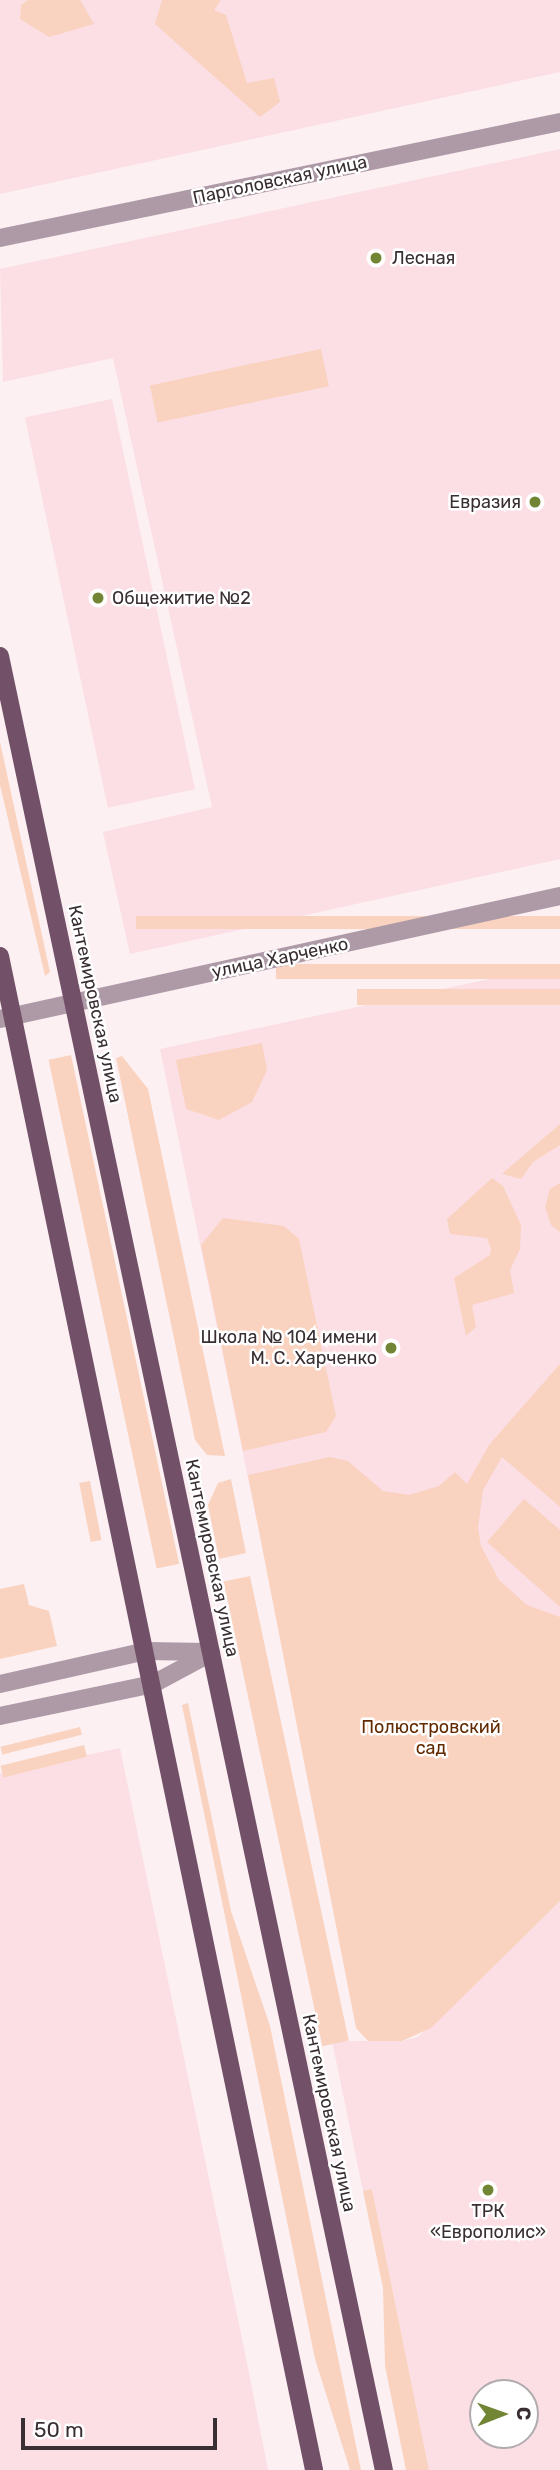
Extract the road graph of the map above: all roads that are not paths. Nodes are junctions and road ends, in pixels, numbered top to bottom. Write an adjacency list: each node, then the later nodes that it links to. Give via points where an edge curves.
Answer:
1 (560, 122): 2 (street, Парголовская улица)
2 (0, 238)
3 (0, 656): 6 (main road, Кантемировская улица)
4 (560, 896): 6 (street, улица Харченко)
5 (0, 956): 7 (main road)
6 (74, 1003): 7 (street, улица Харченко); 9 (main road, Кантемировская улица)
7 (6, 1018): 8 (main road)
8 (147, 1651): 9 (street); 10 (street); 11 (main road)
9 (211, 1653): 11 (street); 14 (main road, Кантемировская улица)
10 (0, 1684)
11 (153, 1684): 12 (street); 13 (main road)
12 (0, 1716)
13 (314, 2470)
14 (384, 2470)

